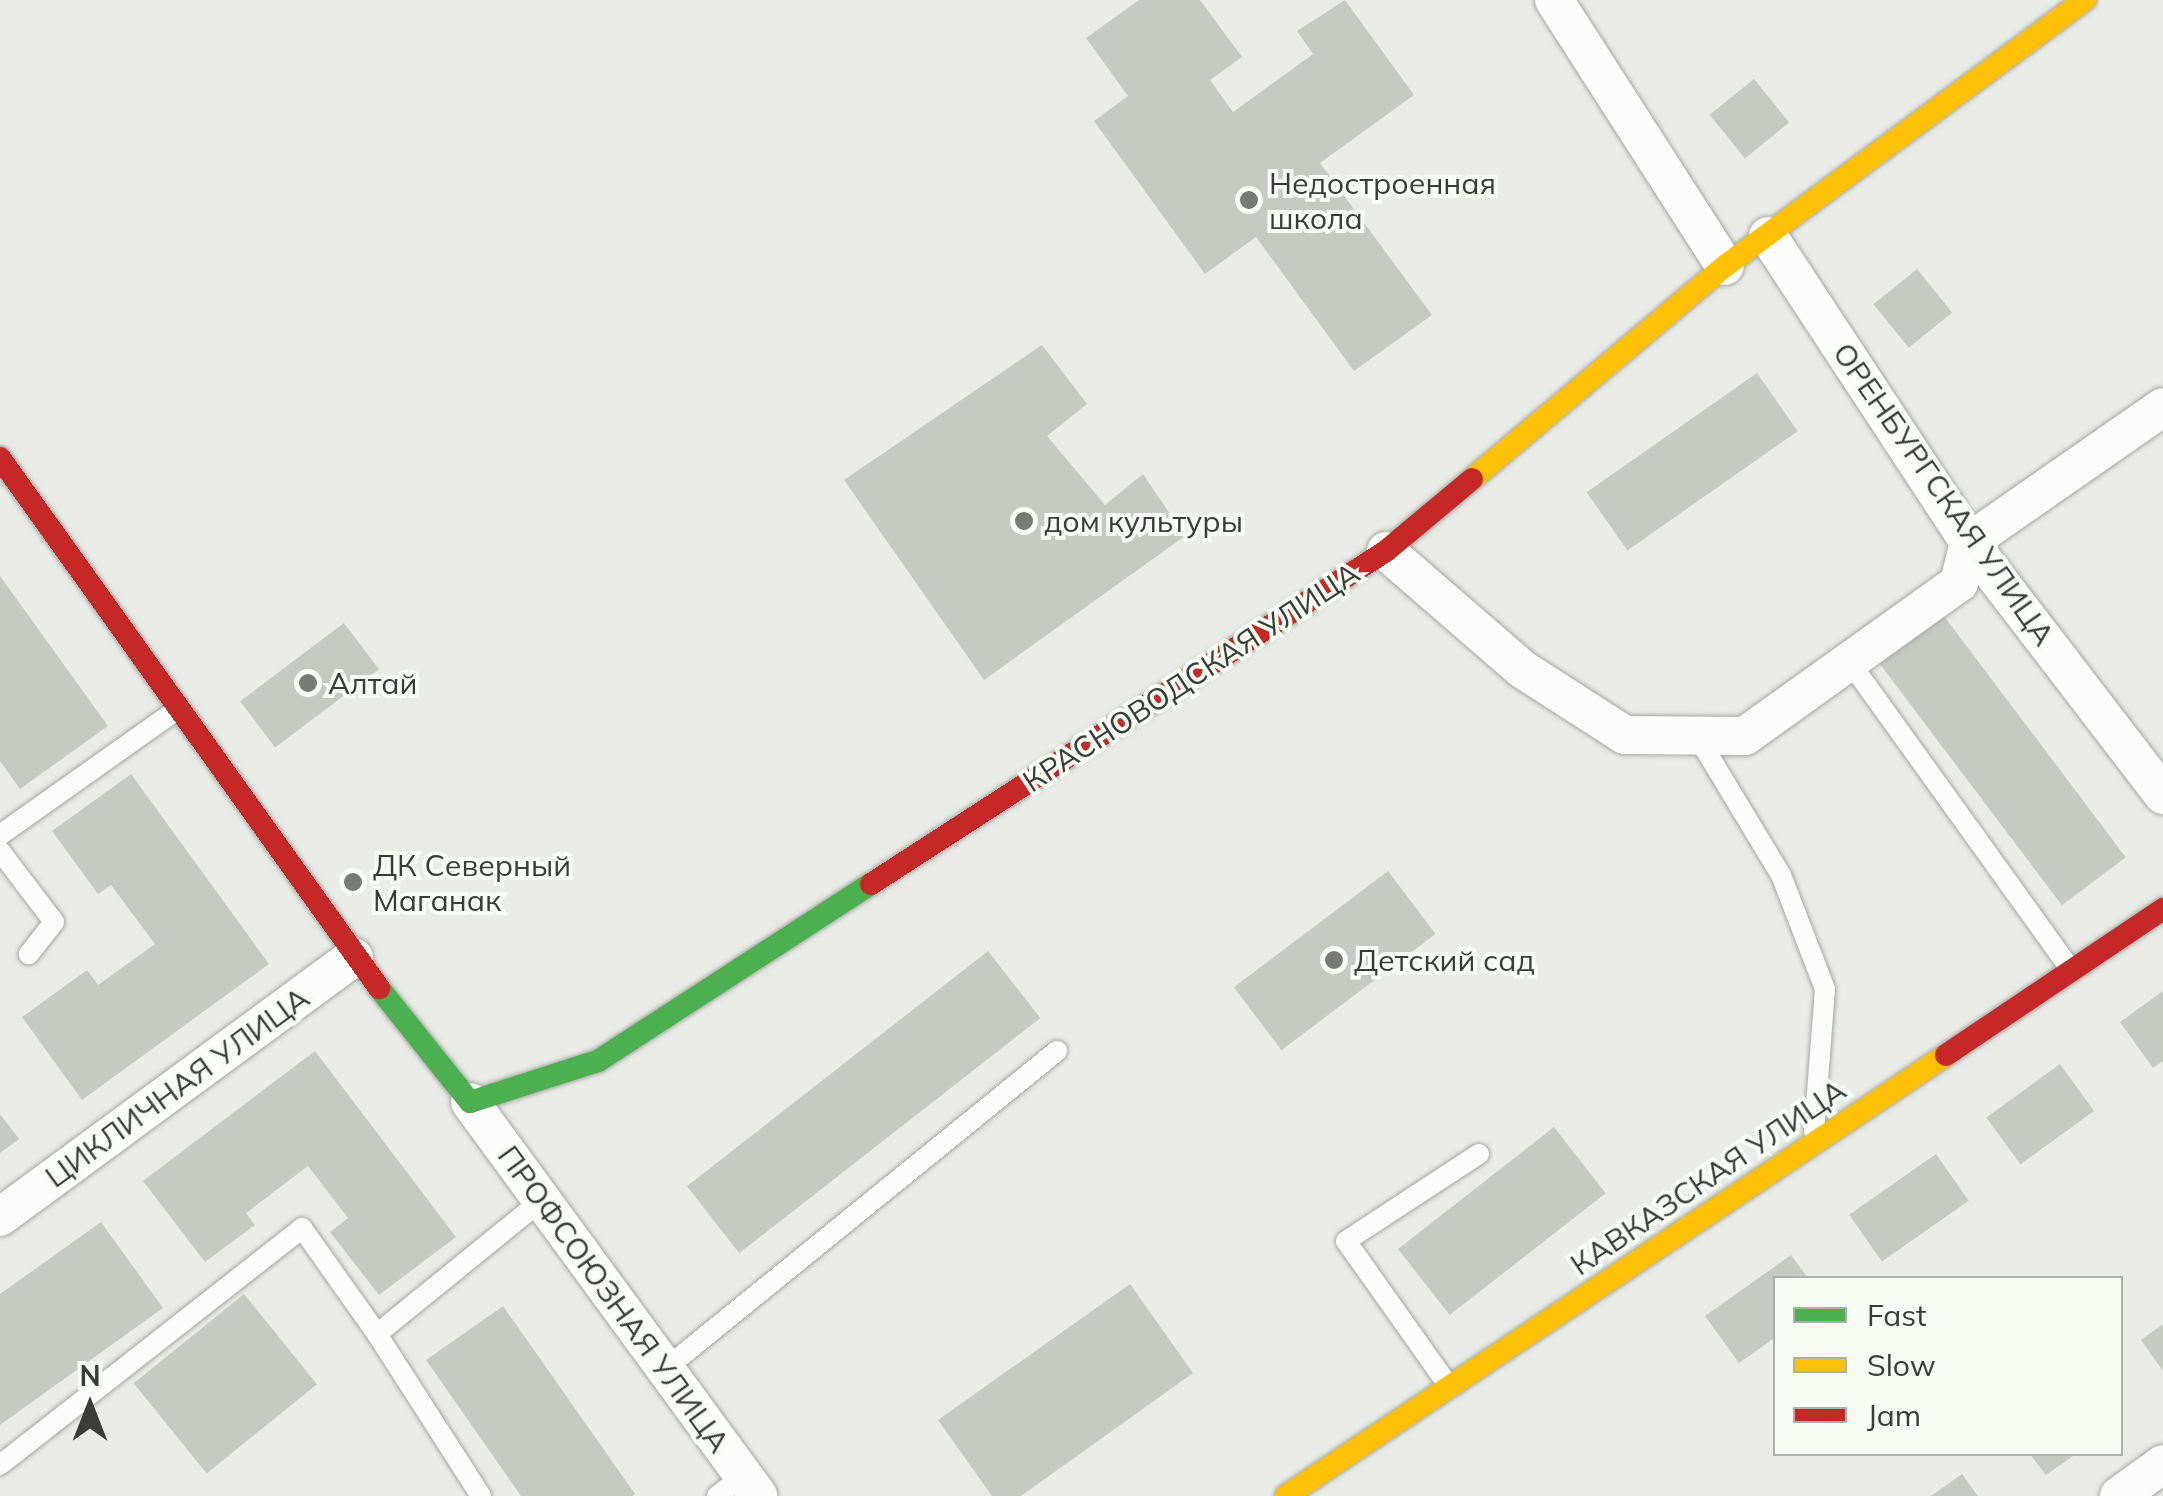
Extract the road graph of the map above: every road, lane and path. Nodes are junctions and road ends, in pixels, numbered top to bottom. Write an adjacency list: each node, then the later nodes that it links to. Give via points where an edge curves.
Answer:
1 (1554, 0): 4 (street)
2 (2084, 0): 3 (main road)
3 (1768, 236): 4 (main road); 7 (street, ОРЕНБУРГСКАЯ УЛИЦА)
4 (1725, 266): 8 (main road)
5 (2163, 407): 7 (street)
6 (1, 462): 10 (main road)
7 (1969, 542): 9 (street, КРАСНОВОДСКАЯ УЛИЦА, via 1959,583); 12 (street, ОРЕНБУРГСКАЯ УЛИЦА)
8 (1386, 551): 11 (street, КРАСНОВОДСКАЯ УЛИЦА, via 1522,669 1626,735); 20 (main road, КРАСНОВОДСКАЯ УЛИЦА, via 598,1061)
9 (1849, 662): 11 (street, КРАСНОВОДСКАЯ УЛИЦА, via 1745,736); 18 (lane)
10 (178, 709): 13 (lane); 17 (main road)
11 (1697, 736): 21 (lane, via 1781,874 1825,989)
12 (2163, 795)
13 (0, 836)
14 (0, 850): 16 (lane, via 54,922)
15 (2163, 909): 18 (main road, КАВКАЗСКАЯ УЛИЦА)
16 (29, 954)
17 (354, 957): 20 (main road); 24 (street, ЦИКЛИЧНАЯ УЛИЦА)
18 (2072, 970): 21 (main road, КАВКАЗСКАЯ УЛИЦА)
19 (1057, 1051): 26 (lane)
20 (470, 1102): 23 (street, ПРОФСОЮЗНАЯ УЛИЦА)
21 (1812, 1143): 27 (main road, КАВКАЗСКАЯ УЛИЦА)
22 (1479, 1154): 27 (lane, via 1346,1241)
23 (542, 1200): 25 (lane); 26 (street, ПРОФСОЮЗНАЯ УЛИЦА)
24 (0, 1218)
25 (377, 1334): 29 (lane, via 302,1228); 31 (lane)
26 (665, 1369): 30 (street, ПРОФСОЮЗНАЯ УЛИЦА)
27 (1449, 1386): 32 (main road, КАВКАЗСКАЯ УЛИЦА)
28 (2163, 1464): 33 (street)
29 (0, 1466)
30 (740, 1489)
31 (481, 1496)
32 (1286, 1496)
33 (2119, 1496)

